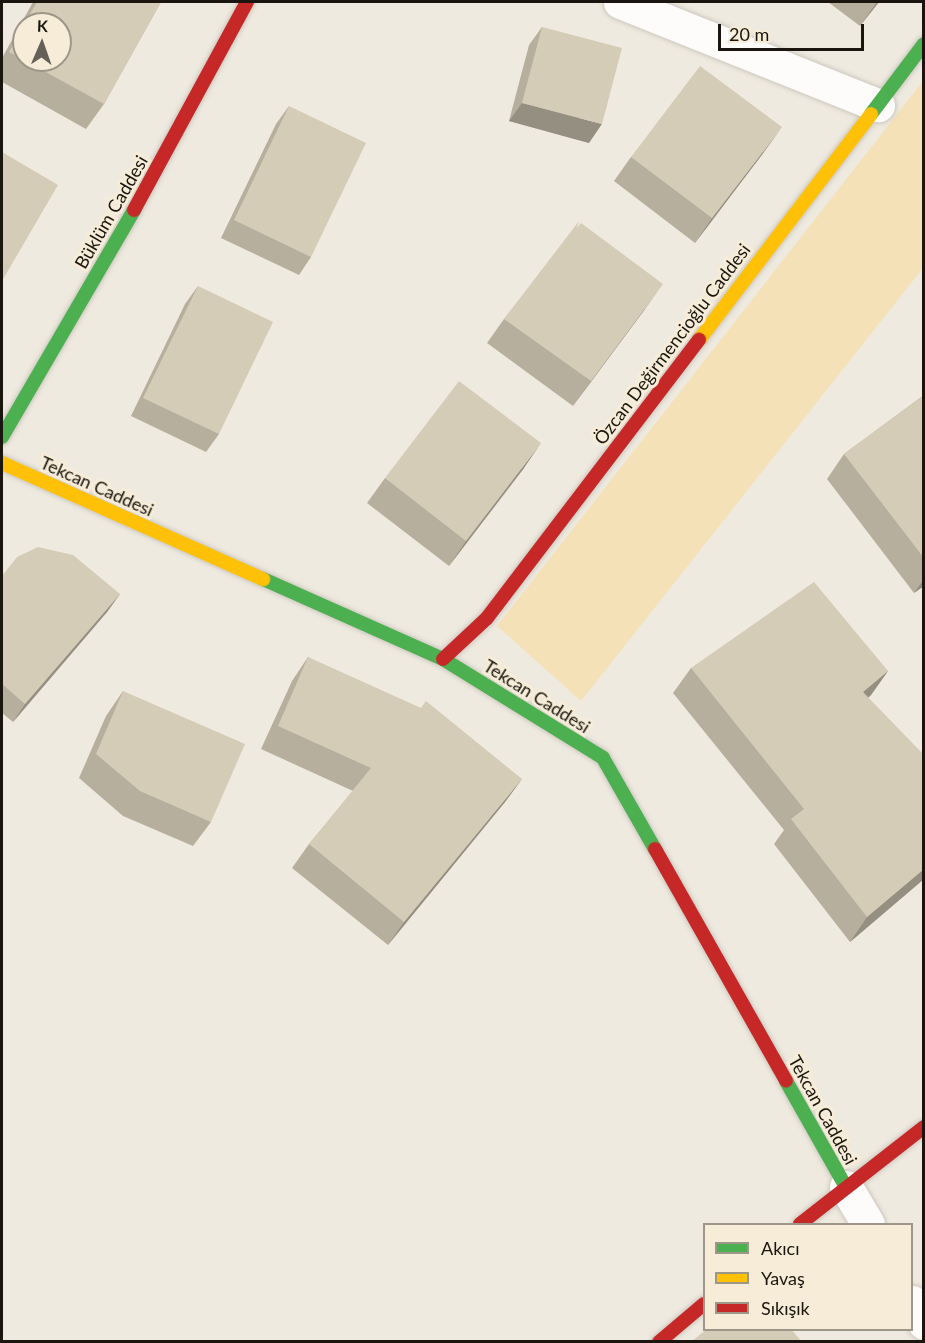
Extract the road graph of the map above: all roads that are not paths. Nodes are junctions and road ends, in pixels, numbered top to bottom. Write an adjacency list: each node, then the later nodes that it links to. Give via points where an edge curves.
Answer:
1 (247, 2): 5 (street, Büklüm Caddesi, via 190,112)
2 (628, 3): 4 (street)
3 (924, 44): 4 (street, Özcan Değirmencioğlu Caddesi)
4 (878, 105): 7 (street, Özcan Değirmencioğlu Caddesi, via 487,618)
5 (2, 437)
6 (2, 463): 7 (street, Tekcan Caddesi)
7 (443, 659): 9 (street, Tekcan Caddesi, via 603,758)
8 (924, 1127): 9 (street)
9 (846, 1187): 10 (street); 11 (street)
10 (801, 1223)
11 (867, 1223)
12 (913, 1304): 14 (street)
13 (703, 1306): 15 (street)
14 (924, 1323)
15 (658, 1341)

